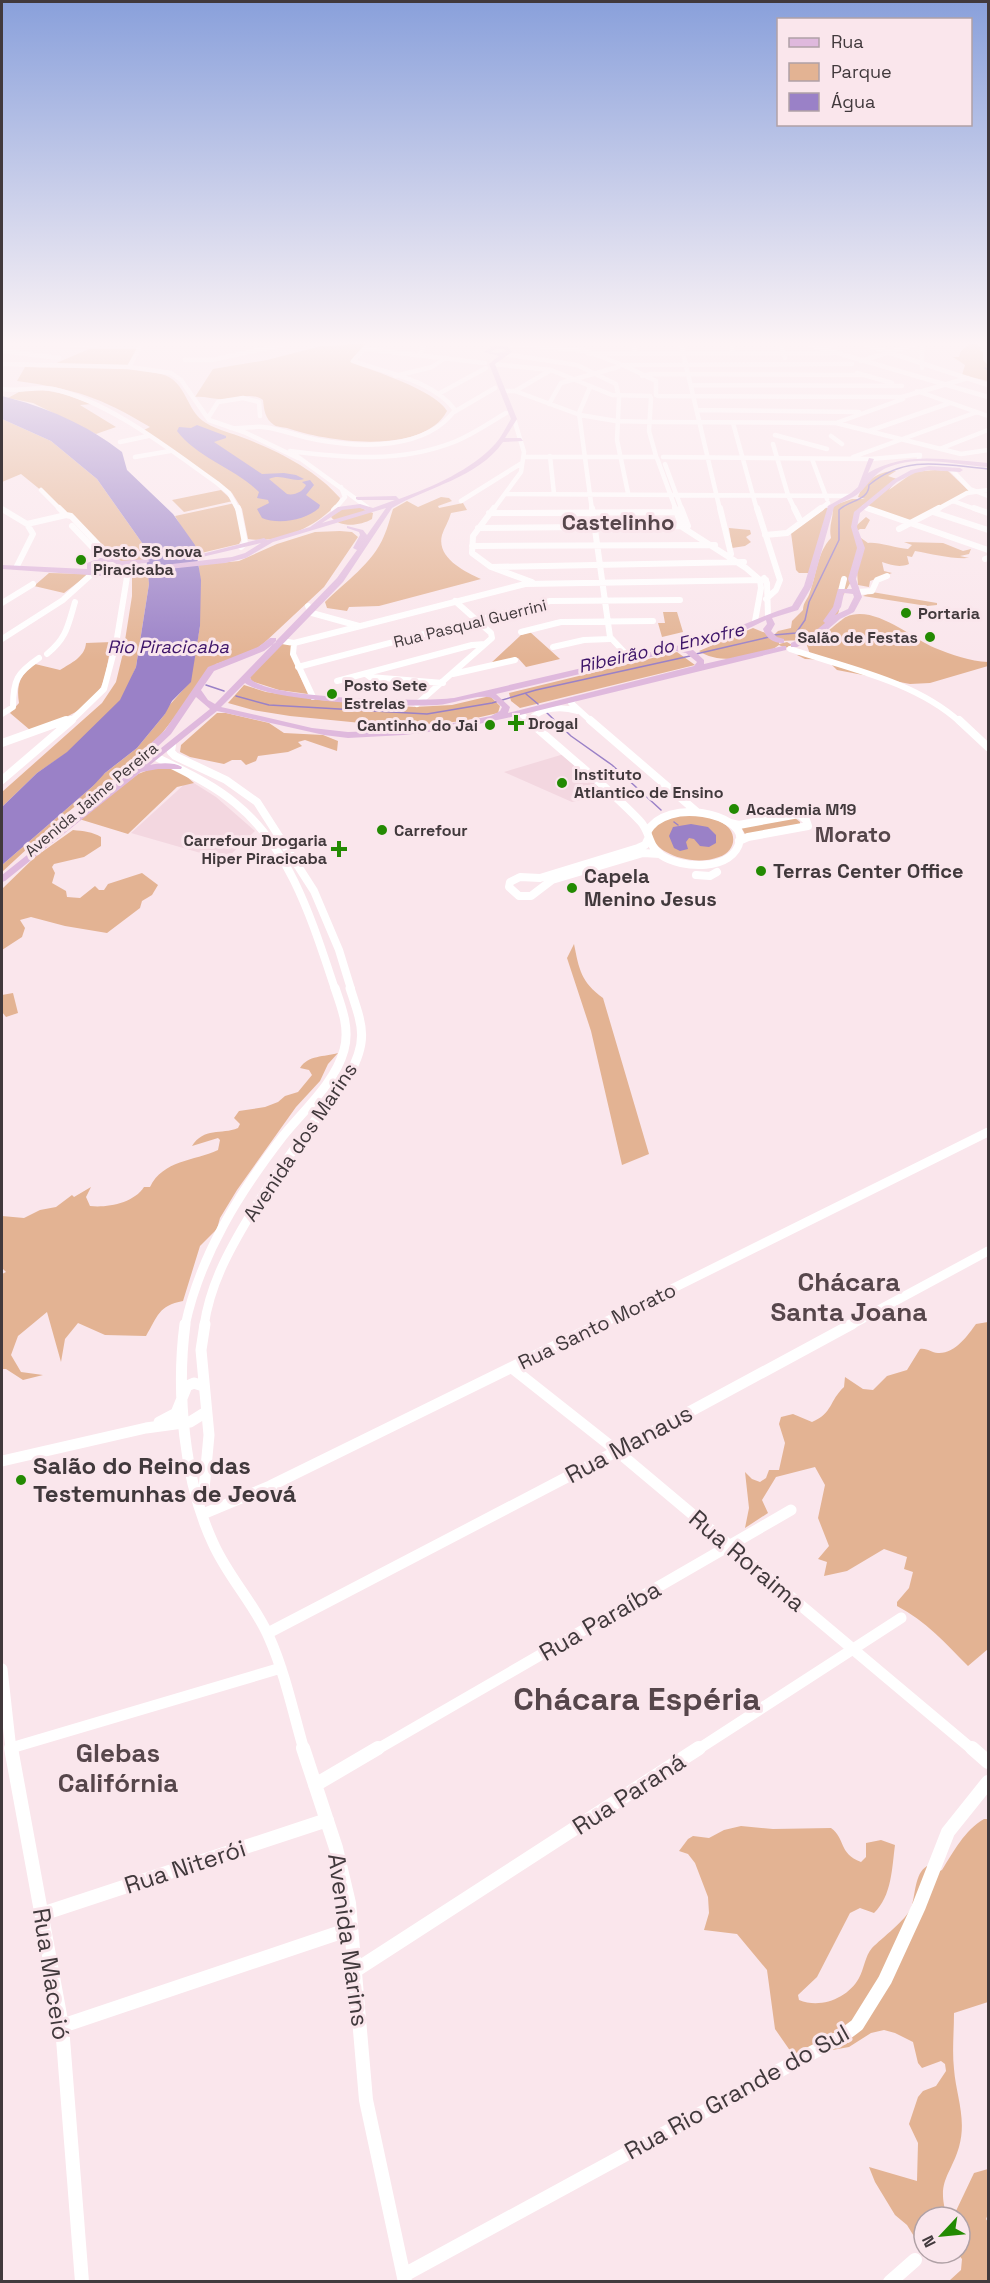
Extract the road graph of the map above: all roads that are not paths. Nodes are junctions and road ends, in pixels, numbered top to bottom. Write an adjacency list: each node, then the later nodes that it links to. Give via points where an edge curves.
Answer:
1 (164, 447): 21 (street)
2 (274, 447): 18 (street)
3 (437, 447): 23 (street, via 366,457)
4 (491, 447): 61 (main road, via 455,471)
5 (494, 447): 61 (main road, via 458,473)
6 (522, 447): 36 (street)
7 (584, 447): 26 (street)
8 (620, 447): 27 (street)
9 (657, 447): 28 (street)
10 (705, 447): 31 (street)
11 (740, 447): 32 (street)
12 (774, 447): 33 (street)
13 (818, 447): 19 (street)
14 (881, 447): 24 (street)
15 (936, 447): 17 (street)
16 (946, 447): 17 (street)
17 (942, 448): 20 (street, via 966,454)
18 (279, 449): 22 (street); 30 (street)
19 (827, 449)
20 (988, 450)
21 (171, 451): 29 (street); 92 (street, via 233,497 245,538)
22 (289, 451): 23 (street); 30 (street)
23 (308, 454): 30 (street)
24 (861, 454): 35 (street); 37 (street)
25 (550, 456): 26 (street); 36 (street); 51 (street)
26 (585, 456): 27 (street); 48 (street)
27 (621, 457): 28 (street); 49 (street)
28 (659, 457): 31 (street); 52 (street); 53 (street)
29 (135, 458)
30 (298, 458): 44 (street)
31 (708, 458): 32 (street); 55 (street)
32 (743, 458): 33 (street); 54 (street)
33 (778, 459): 34 (street); 56 (street)
34 (812, 459): 35 (street); 57 (street)
35 (848, 459): 37 (street)
36 (523, 460): 50 (street, via 521,472); 62 (street)
37 (868, 462): 38 (street, via 914,453 920,455); 40 (main road); 43 (main road)
38 (920, 464): 39 (main road); 40 (main road); 41 (main road); 65 (main road)
39 (988, 465)
40 (883, 467): 43 (main road)
41 (952, 470): 42 (main road); 47 (street)
42 (988, 473)
43 (862, 482): 58 (main road)
44 (340, 487): 60 (street); 75 (street, via 345,497)
45 (41, 490): 74 (street)
46 (988, 490): 47 (street)
47 (973, 491): 59 (street); 63 (street)
48 (591, 493): 49 (street); 51 (street); 68 (street)
49 (628, 493): 52 (street)
50 (505, 494): 51 (street); 72 (street)
51 (554, 494)
52 (669, 494): 53 (street); 69 (street)
53 (677, 494): 55 (street); 70 (street)
54 (753, 494): 55 (street); 56 (street); 87 (street)
55 (717, 495): 94 (street)
56 (788, 495): 57 (street); 77 (street)
57 (826, 496): 58 (street); 64 (street)
58 (850, 496): 64 (main road)
59 (988, 496)
60 (358, 498): 61 (main road); 66 (street)
61 (399, 500): 66 (main road); 66 (main road); 76 (main road)
62 (461, 501)
63 (953, 501): 71 (street); 73 (street)
64 (830, 505): 77 (street, via 820,507); 127 (main road, via 808,586 799,604)
65 (864, 507): 78 (street); 115 (main road, via 857,512 854,523 861,548 852,579)
66 (369, 508): 75 (main road); 75 (main road, via 355,506); 76 (main road, Avenida Jaime Pereira, via 378,514)
67 (2, 509): 79 (street)
68 (593, 512): 69 (street); 72 (street); 83 (street)
69 (675, 512): 70 (street); 81 (street)
70 (683, 512): 81 (street)
71 (933, 512): 78 (street); 86 (street)
72 (489, 513): 82 (street)
73 (988, 513)
74 (66, 514): 79 (street); 96 (street, via 64,518)
75 (331, 518): 80 (main road); 84 (main road)
76 (378, 520): 80 (main road); 124 (main road, Avenida Jaime Pereira, via 374,532 340,580)
77 (801, 522): 87 (street, via 787,533)
78 (911, 523): 85 (street); 93 (street)
79 (27, 524): 100 (street, via 33,534)
80 (348, 527): 84 (main road); 124 (main road, Avenida Jaime Pereira, via 361,531 363,537)
81 (685, 527): 83 (street); 89 (street)
82 (478, 528): 83 (street); 90 (street, via 472,536)
83 (595, 528): 88 (street)
84 (310, 529): 91 (main road); 92 (main road)
85 (899, 529)
86 (988, 530)
87 (765, 535): 111 (street)
88 (597, 544): 89 (street); 90 (street); 98 (street)
89 (712, 545): 94 (street); 97 (street)
90 (472, 546): 102 (street, via 472,553)
91 (261, 547): 92 (main road, via 232,553); 95 (main road, via 242,557)
92 (238, 548): 95 (main road)
93 (988, 550)
94 (730, 554): 97 (street)
95 (211, 558): 101 (main road)
96 (108, 560): 101 (main road); 103 (main road)
97 (741, 562): 98 (street); 106 (street)
98 (600, 564): 102 (street); 108 (street)
99 (2, 566): 100 (main road); 103 (main road)
100 (17, 566): 103 (main road)
101 (124, 567): 103 (main road); 107 (street)
102 (490, 567): 110 (street)
103 (98, 572): 107 (street); 109 (street)
104 (887, 576): 115 (street, via 877,580 872,591)
105 (844, 579): 114 (street)
106 (763, 580): 108 (street); 113 (street); 133 (street, via 761,588)
107 (128, 581): 170 (street, via 105,689)
108 (603, 581): 110 (street); 118 (street)
109 (83, 583): 117 (street); 119 (street)
110 (534, 583): 120 (street)
111 (780, 583): 113 (street); 121 (street)
112 (33, 584): 122 (street)
113 (768, 589): 121 (street)
114 (842, 591): 115 (main road); 123 (main road)
115 (857, 592): 125 (main road)
116 (680, 600): 118 (street, Rua Pasqual Guerrini)
117 (75, 601): 119 (street, via 73,598); 126 (street)
118 (605, 601): 128 (street, Rua Pasqual Guerrini, via 550,601); 130 (street)
119 (65, 602): 126 (street); 134 (street)
120 (455, 602): 128 (street); 131 (street)
121 (766, 602): 127 (main road); 133 (street)
122 (2, 603)
123 (837, 607): 125 (main road); 133 (main road, via 813,633)
124 (310, 608): 131 (street); 136 (main road, Avenida Jaime Pereira); 145 (main road, Avenida Jaime Pereira, via 261,649)
125 (850, 610): 133 (main road, via 817,634)
126 (71, 611): 141 (street, via 65,636)
127 (790, 611): 133 (main road)
128 (477, 620): 137 (street, via 492,635); 148 (street, Rua Pasqual Guerrini)
129 (653, 621): 130 (street)
130 (608, 622): 132 (street, via 561,622); 135 (street)
131 (360, 626): 136 (street)
132 (521, 632)
133 (775, 634): 139 (main road, via 734,632); 147 (main road); 177 (street, via 817,659 894,682 925,696)
134 (2, 639)
135 (610, 639): 138 (street); 143 (street)
136 (289, 640): 148 (street); 151 (main road, Avenida Jaime Pereira)
137 (485, 644): 149 (street); 150 (street)
138 (554, 647)
139 (694, 648): 140 (main road); 140 (main road); 146 (main road)
140 (674, 650): 143 (main road)
141 (46, 654)
142 (39, 658): 169 (street, via 16,675 13,706)
143 (631, 658): 154 (main road)
144 (514, 660): 150 (street)
145 (226, 662): 151 (main road, via 244,664 248,667); 155 (main road, Avenida Jaime Pereira, via 211,669)
146 (702, 664): 147 (main road); 147 (main road); 161 (main road)
147 (720, 664)
148 (298, 667): 159 (street)
149 (365, 674): 152 (street); 153 (street)
150 (452, 674): 153 (street)
151 (246, 676): 157 (main road, Avenida Jaime Pereira); 159 (main road, via 260,687)
152 (337, 681)
153 (443, 683): 158 (street)
154 (521, 686): 156 (main road); 160 (main road, via 504,692)
155 (197, 692): 157 (main road, via 215,700); 165 (main road, via 204,702); 166 (main road, Avenida Jaime Pereira)
156 (487, 694): 160 (main road); 163 (main road)
157 (228, 695): 165 (main road, Avenida Jaime Pereira)
158 (429, 696): 162 (street); 163 (street)
159 (314, 697): 162 (main road)
160 (500, 698): 164 (main road)
161 (573, 700): 167 (street, via 571,705); 168 (main road)
162 (417, 704): 163 (main road)
163 (436, 704)
164 (507, 706): 168 (main road); 172 (main road, via 504,712)
165 (216, 708): 172 (main road, via 346,735 430,735); 176 (main road, Avenida Jaime Pereira)
166 (183, 710): 178 (main road, via 175,731); 191 (main road, Avenida Jaime Pereira, via 151,750)
167 (579, 712): 171 (street, via 559,707 534,714); 185 (street)
168 (520, 713): 171 (street); 172 (main road)
169 (2, 714)
170 (74, 718): 173 (street); 174 (street)
171 (530, 720): 187 (street, via 641,822)
172 (486, 721)
173 (53, 724): 174 (street); 175 (street)
174 (64, 727): 181 (street)
175 (2, 743)
176 (172, 745): 178 (main road, Avenida Jaime Pereira); 183 (street, Avenida dos Marins, via 175,756 226,780)
177 (988, 747)
178 (156, 757): 179 (street, Avenida dos Marins); 180 (main road, Avenida Jaime Pereira)
179 (178, 767): 180 (main road, via 148,768); 182 (street, Avenida dos Marins)
180 (132, 774): 193 (main road, Avenida Jaime Pereira)
181 (2, 780)
182 (235, 802): 183 (street, via 239,794); 184 (street, Avenida dos Marins)
183 (260, 805): 184 (street, via 253,813); 197 (street, Avenida dos Marins)
184 (243, 809): 195 (street, Avenida dos Marins, via 275,844)
185 (697, 812): 186 (street); 187 (street, via 664,816 653,822)
186 (728, 822): 188 (street, via 737,830); 188 (street, via 739,825 799,814 808,826)
187 (647, 836): 189 (street); 194 (street, via 645,845 638,848)
188 (740, 841): 189 (street, via 729,855 709,864 688,864)
189 (661, 855): 196 (street, via 643,853 552,880)
190 (717, 872): 192 (street)
191 (2, 875)
192 (696, 875)
193 (2, 879)
194 (535, 879): 196 (street); 196 (street, via 516,878 510,882 510,890 523,896)
195 (294, 884): 197 (street, via 303,892); 199 (street, Avenida dos Marins)
196 (540, 890)
197 (314, 891): 198 (street, Avenida dos Marins)
198 (333, 935): 199 (street); 200 (street, Avenida dos Marins)
199 (318, 938): 201 (street, Avenida dos Marins)
200 (339, 950): 201 (street); 205 (street, Avenida dos Marins, via 361,1023 363,1038 356,1062 278,1169 225,1258 204,1324)
201 (323, 952): 206 (street, Avenida dos Marins, via 346,1028 344,1049 335,1070 242,1193 198,1275 183,1331)
202 (988, 1132): 204 (street, Rua Santo Morato)
203 (988, 1251): 210 (street, Rua Manaus)
204 (512, 1368): 210 (street, Rua Roraima); 213 (street, Rua Santo Morato, via 270,1486)
205 (202, 1386): 206 (street, via 190,1383); 207 (street, Avenida dos Marins)
206 (181, 1401): 208 (street, Avenida dos Marins); 209 (street, via 170,1418)
207 (206, 1412): 208 (street); 213 (street, Avenida dos Marins, via 209,1435)
208 (186, 1422): 209 (street); 213 (street, Avenida dos Marins)
209 (146, 1428): 211 (street)
210 (617, 1452): 214 (street, Rua Roraima); 216 (street, Rua Manaus)
211 (2, 1461)
212 (791, 1510): 214 (street, Rua Paraíba)
213 (203, 1514): 216 (street, Avenida Marins, via 213,1543)
214 (729, 1547): 217 (street, Rua Roraima); 223 (street, Rua Paraíba)
215 (901, 1618): 217 (street, Rua Paraná)
216 (268, 1633): 218 (street, Avenida Marins)
217 (854, 1649): 221 (street, Rua Roraima); 227 (street, Rua Paraná)
218 (281, 1668): 220 (street); 223 (street, Avenida Marins)
219 (2, 1669): 220 (street, Rua Maceió)
220 (11, 1748): 225 (street, Rua Maceió)
221 (985, 1758)
222 (988, 1782): 230 (street, Rua Rio Grande do Sul, via 948,1832 885,1980 857,2025)
223 (315, 1785): 224 (street, Avenida Marins)
224 (327, 1820): 225 (street, Rua Niterói); 226 (street, Avenida Marins, via 344,1877)
225 (42, 1914): 228 (street, Rua Maceió)
226 (350, 1929): 227 (street, Avenida Marins); 228 (street)
227 (356, 1970): 230 (street, Avenida Marins, via 369,2125)
228 (62, 2026): 231 (street, Rua Maceió)
229 (912, 2263): 232 (street)
230 (405, 2278)
231 (82, 2282)
232 (890, 2282)

